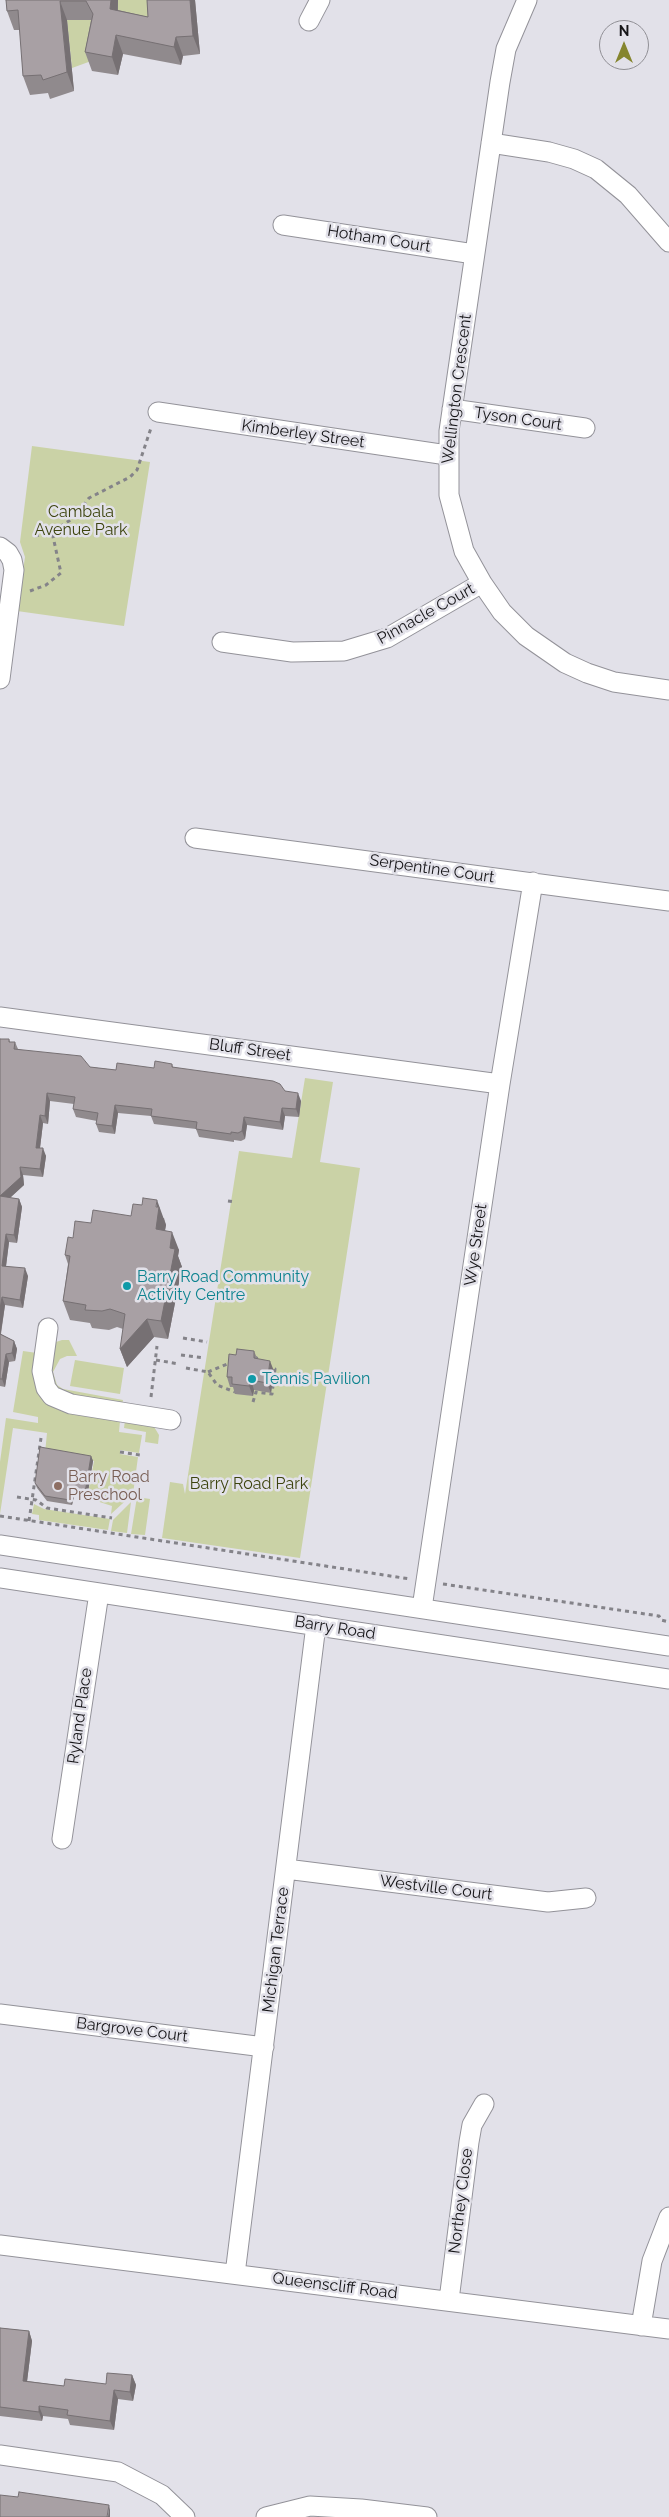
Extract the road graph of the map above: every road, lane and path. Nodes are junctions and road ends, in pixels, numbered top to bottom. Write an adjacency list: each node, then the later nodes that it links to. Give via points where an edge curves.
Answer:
1 (320, 0): 3 (street)
2 (527, 0): 4 (street, Wellington Crescent, via 506,49)
3 (309, 21)
4 (490, 143): 6 (street, via 549,152 596,169 628,194); 7 (street, Wellington Crescent)
5 (283, 225): 7 (street, Hotham Court)
6 (669, 242)
7 (474, 254): 8 (street, Wellington Crescent)
8 (452, 409): 10 (street, Tyson Court); 11 (street, Wellington Crescent)
9 (155, 416): 11 (street, Kimberley Street); 12 (path, via 137,470 130,477 89,498 75,517)
10 (585, 428)
11 (447, 455): 15 (street, Wellington Crescent, via 449,495 455,523 464,551)
12 (52, 532): 13 (path); 16 (path, via 61,573 46,585)
13 (34, 536)
14 (0, 547): 18 (street, via 8,553 14,570)
15 (482, 583): 17 (street, Pinnacle Court, via 387,638 344,651 292,652); 19 (street, Wellington Crescent, via 502,612 526,636 565,663 614,682)
16 (30, 591)
17 (222, 642)
18 (0, 678)
19 (669, 690)
20 (195, 838): 21 (street, Serpentine Court)
21 (533, 882): 22 (street, Serpentine Court); 24 (street, Wye Street)
22 (669, 901)
23 (0, 1017): 24 (street, Bluff Street)
24 (500, 1084): 59 (street, Wye Street)
25 (228, 1201): 26 (path)
26 (235, 1202)
27 (48, 1328): 48 (street, via 42,1371 46,1388 52,1396 71,1404)
28 (183, 1338): 29 (path)
29 (207, 1342)
30 (157, 1346): 34 (path)
31 (259, 1354): 35 (path)
32 (181, 1355): 33 (path)
33 (204, 1358)
34 (156, 1360): 38 (path); 46 (path)
35 (255, 1361)
36 (232, 1362): 37 (path); 41 (path); 42 (path)
37 (240, 1362)
38 (179, 1364)
39 (186, 1368): 42 (path)
40 (266, 1368): 47 (path, via 275,1369 272,1394 256,1392)
41 (231, 1371)
42 (208, 1372): 44 (path, via 217,1385)
43 (229, 1381): 44 (path)
44 (228, 1390): 45 (path)
45 (236, 1392)
46 (151, 1397)
47 (253, 1402)
48 (171, 1420)
49 (41, 1438): 53 (path)
50 (120, 1452): 51 (path)
51 (140, 1455)
52 (17, 1497): 53 (path)
53 (32, 1500): 55 (path, via 47,1508); 56 (path)
54 (0, 1516): 56 (path)
55 (112, 1518)
56 (29, 1521): 59 (path)
57 (0, 1545): 61 (street, Barry Road)
58 (0, 1578): 60 (street, Barry Road)
59 (426, 1582): 61 (street, Wye Street); 62 (path, via 659,1616)
60 (99, 1593): 63 (street, Barry Road); 66 (street, Ryland Place)
61 (422, 1608): 64 (street, Barry Road)
62 (669, 1622)
63 (316, 1625): 65 (street, Barry Road); 67 (street, Michigan Terrace)
64 (669, 1646)
65 (669, 1677)
66 (62, 1839)
67 (286, 1869): 68 (street, Westville Court, via 548,1902); 70 (street, Michigan Terrace)
68 (586, 1898)
69 (0, 2014): 70 (street, Bargrove Court)
70 (264, 2047): 74 (street, Michigan Terrace)
71 (484, 2104): 75 (street, Northey Close, via 472,2125 468,2142)
72 (669, 2217): 76 (street, via 647,2280)
73 (0, 2245): 74 (street, Queenscliff Road)
74 (235, 2274): 75 (street, Queenscliff Road)
75 (449, 2300): 76 (street, Queenscliff Road)
76 (641, 2326): 77 (street, Queenscliff Road)
77 (669, 2329)
78 (0, 2455): 79 (street, via 118,2472 162,2495)
79 (185, 2517)
80 (266, 2517): 81 (street, via 310,2506 361,2508)
81 (427, 2517)

